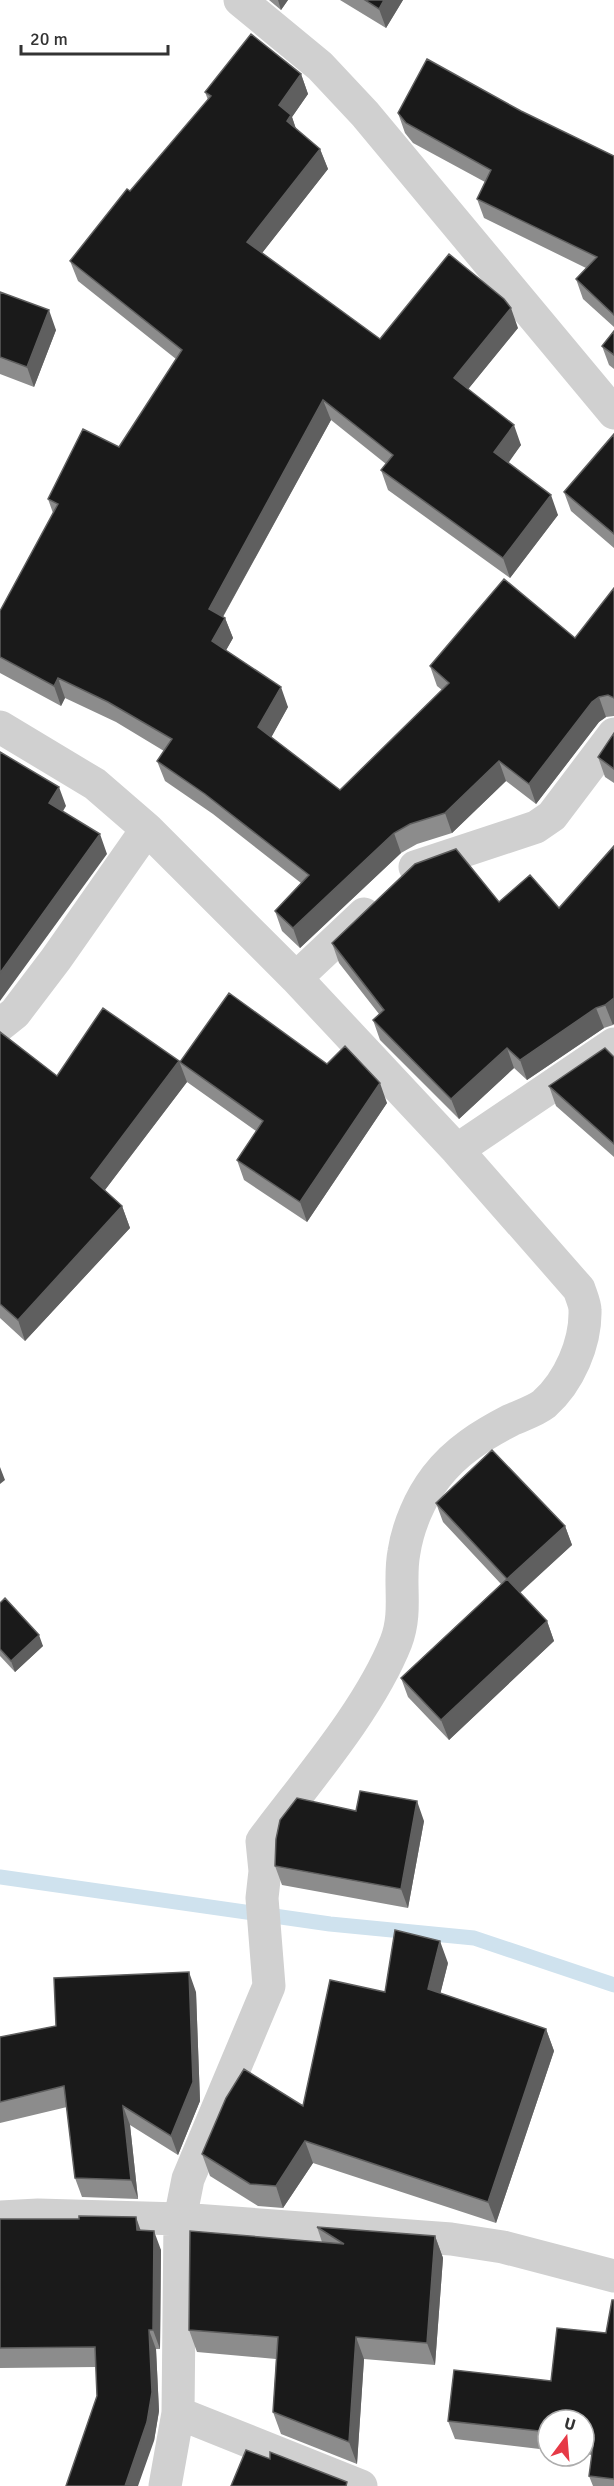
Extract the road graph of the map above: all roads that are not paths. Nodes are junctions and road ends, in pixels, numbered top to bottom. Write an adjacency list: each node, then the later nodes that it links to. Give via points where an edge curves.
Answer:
1 (240, 0): 2 (street, via 320,66 365,114)
2 (614, 413)
3 (0, 727): 5 (street, via 95,784)
4 (614, 734): 6 (street, via 552,816 536,827 411,869)
5 (147, 829): 6 (street); 7 (street, via 56,959 15,1013)
6 (296, 978): 9 (street)
7 (0, 1025)
8 (614, 1044): 9 (street)
9 (457, 1150): 11 (street, via 579,1289 586,1309 579,1349 566,1379 543,1404 463,1448 436,1478 415,1514 404,1553 404,1613 384,1669 343,1732 262,1841 269,1986 188,2179)
10 (0, 2217): 11 (street)
11 (180, 2219): 12 (street, via 451,2239 503,2247); 13 (street)
12 (614, 2276)
13 (178, 2413): 14 (street); 15 (street)
14 (165, 2486)
15 (361, 2486)

